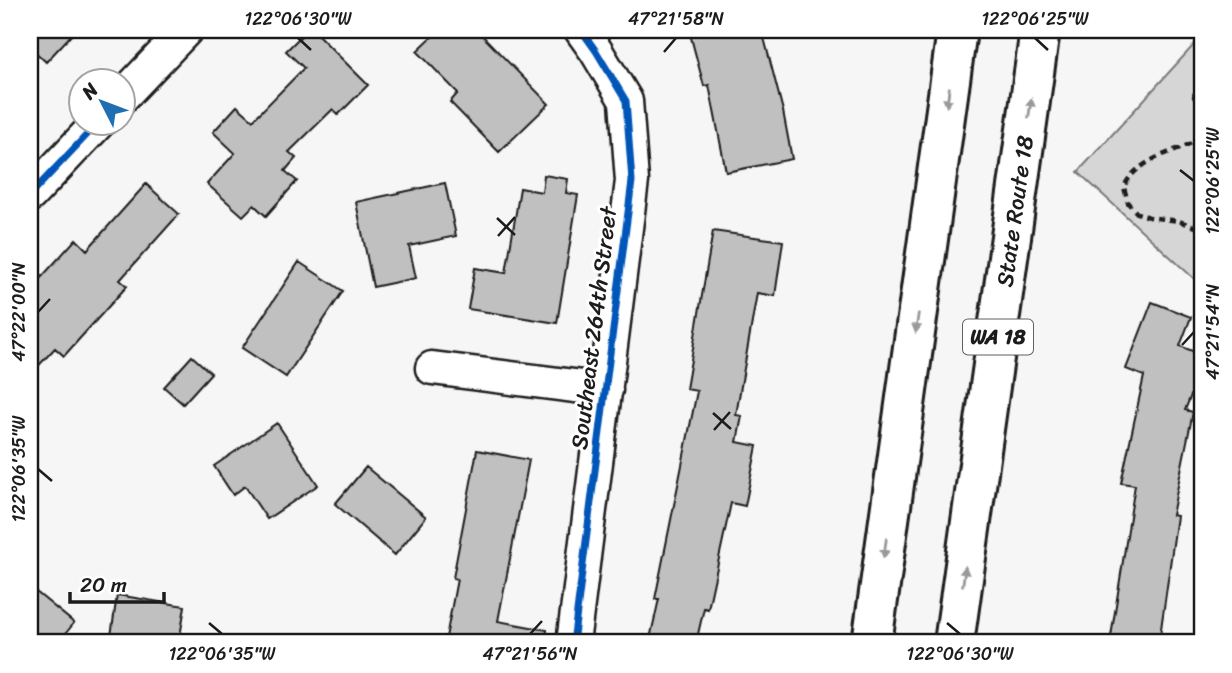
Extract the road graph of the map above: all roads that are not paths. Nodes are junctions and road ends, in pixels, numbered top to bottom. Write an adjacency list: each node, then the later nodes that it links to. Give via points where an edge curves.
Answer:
1 (186, 30): 5 (street)
2 (580, 30): 9 (street, Southeast 264th Street, via 626,101 632,181)
3 (957, 30): 11 (highway, one-way to 11)
4 (1040, 30): 12 (highway, State Route 18 / WA 18, one-way to 4)
5 (136, 82)
6 (86, 136): 7 (street)
7 (30, 195)
8 (432, 368): 9 (street)
9 (606, 390): 10 (street, Southeast 264th Street)
10 (573, 643)
11 (872, 643)
12 (954, 643)

